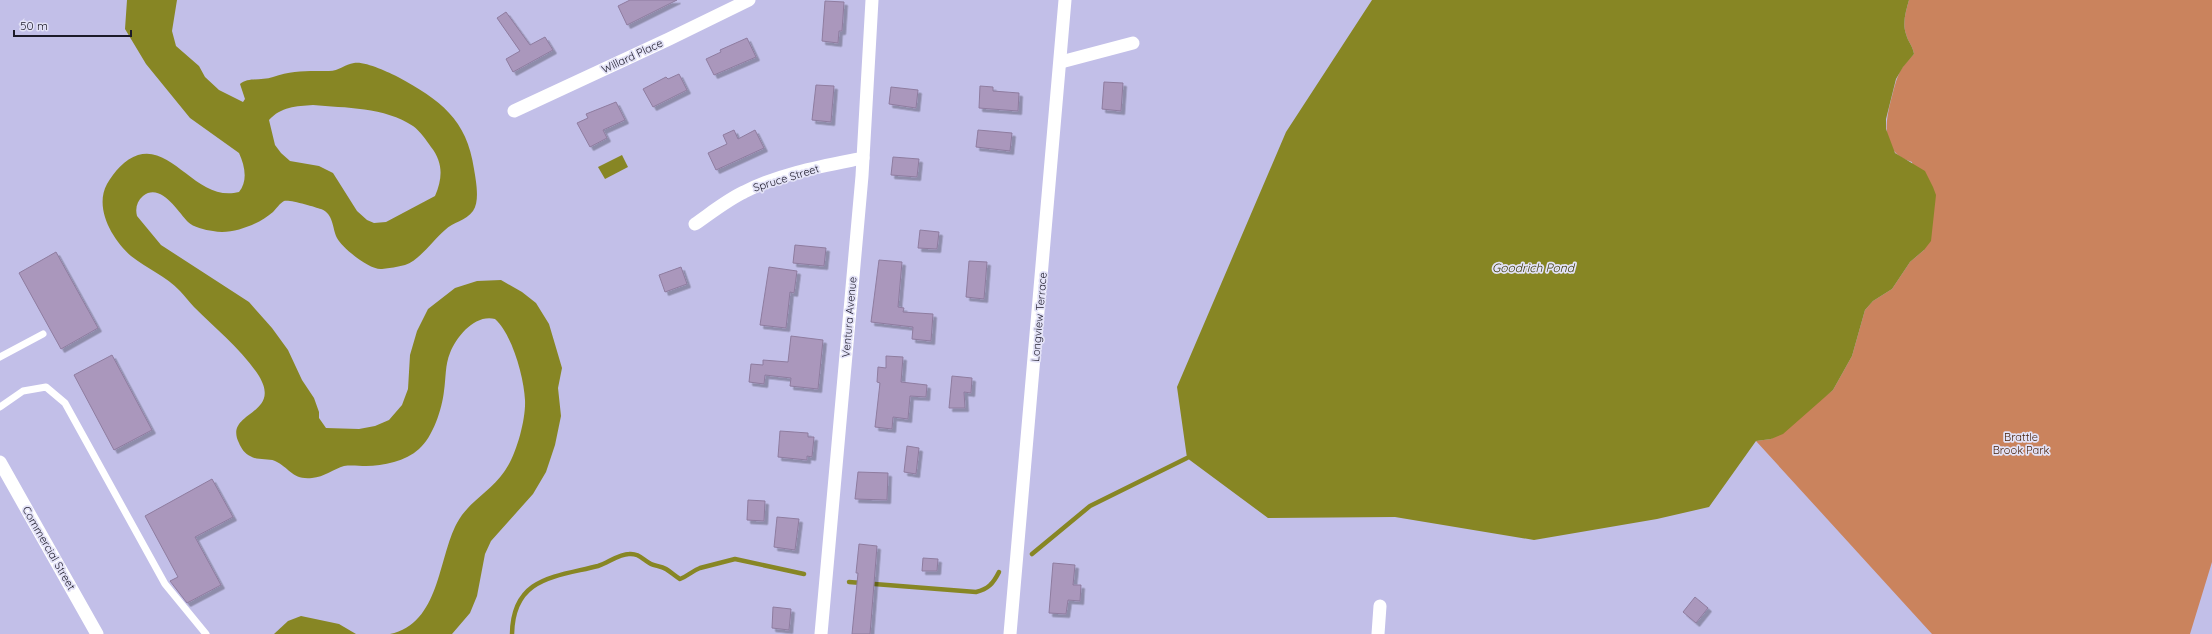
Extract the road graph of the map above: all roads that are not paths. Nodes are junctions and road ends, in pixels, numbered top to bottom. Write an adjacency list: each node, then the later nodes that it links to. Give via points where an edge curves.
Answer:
1 (749, 0): 6 (street, Willard Place, via 669,40)
2 (872, 0): 7 (street, Ventura Avenue)
3 (1065, 0): 5 (street, Longview Terrace)
4 (1133, 43): 5 (street)
5 (1061, 62): 17 (street, Longview Terrace)
6 (514, 110)
7 (863, 158): 8 (street, Spruce Street, via 790,174 767,182 745,191); 16 (street, Ventura Avenue)
8 (695, 224)
9 (43, 334): 10 (lane)
10 (0, 357)
11 (0, 407): 15 (lane, via 23,391 46,387 65,403 165,584)
12 (0, 462): 14 (street, Commercial Street)
13 (1380, 606): 18 (street)
14 (97, 634)
15 (206, 634)
16 (821, 634)
17 (1010, 634)
18 (1378, 634)

